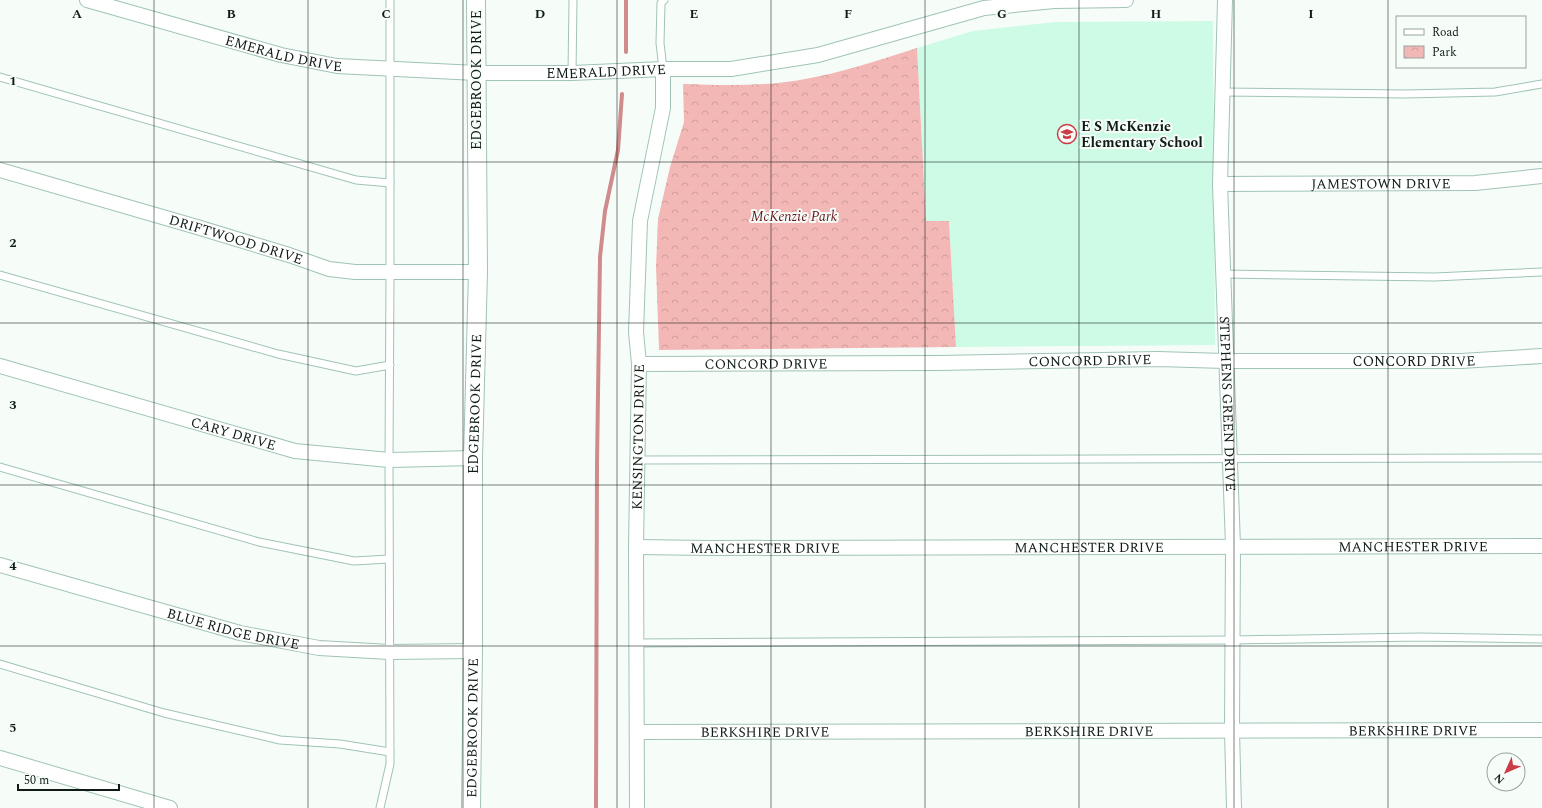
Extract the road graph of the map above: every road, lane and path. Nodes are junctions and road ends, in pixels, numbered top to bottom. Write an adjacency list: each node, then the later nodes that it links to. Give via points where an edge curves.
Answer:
1 (87, 0): 8 (street, EMERALD DRIVE, via 282,55 337,66)
2 (390, 0): 8 (lane)
3 (476, 0): 10 (street, EDGEBROOK DRIVE)
4 (573, 0): 11 (lane)
5 (664, 0): 9 (lane, via 660,43)
6 (1126, 0): 9 (street, EMERALD DRIVE, via 1054,1 984,8 818,55 731,69)
7 (1224, 0): 14 (street, STEPHENS GREEN DRIVE)
8 (389, 68): 10 (street, EMERALD DRIVE); 17 (lane)
9 (663, 69): 11 (street, EMERALD DRIVE); 26 (street, KENSINGTON DRIVE, via 663,108 640,221 636,332)
10 (476, 73): 11 (street, EMERALD DRIVE); 20 (street, EDGEBROOK DRIVE)
11 (572, 73)
12 (0, 77): 17 (lane, via 356,180)
13 (1542, 84): 14 (lane, via 1488,92)
14 (1222, 92): 18 (street, STEPHENS GREEN DRIVE)
15 (0, 170): 19 (street, DRIFTWOOD DRIVE, via 197,227 329,269)
16 (1542, 176): 18 (street, JAMESTOWN DRIVE, via 1475,183)
17 (390, 183): 19 (lane)
18 (1220, 184): 22 (street, STEPHENS GREEN DRIVE)
19 (390, 272): 20 (street, DRIFTWOOD DRIVE); 27 (lane)
20 (478, 272): 29 (street, EDGEBROOK DRIVE)
21 (1542, 272): 22 (lane, via 1435,277)
22 (1223, 274): 25 (street, STEPHENS GREEN DRIVE)
23 (0, 275): 27 (lane, via 278,354 356,371)
24 (1542, 356): 25 (street, CONCORD DRIVE, via 1461,361)
25 (1225, 361): 26 (street, CONCORD DRIVE, via 1158,359); 30 (street, STEPHENS GREEN DRIVE)
26 (639, 364): 33 (street, KENSINGTON DRIVE)
27 (390, 365): 32 (lane)
28 (0, 366): 32 (street, CARY DRIVE, via 295,452)
29 (473, 458): 32 (street, CARY DRIVE); 43 (street, EDGEBROOK DRIVE)
30 (1229, 458): 31 (lane); 33 (lane); 35 (street, STEPHENS GREEN DRIVE)
31 (1542, 458)
32 (389, 460): 38 (lane)
33 (637, 460): 37 (street, KENSINGTON DRIVE)
34 (0, 467): 38 (lane, via 259,542 354,561)
35 (1233, 546): 36 (street, MANCHESTER DRIVE); 37 (street, MANCHESTER DRIVE); 40 (street, STEPHENS GREEN DRIVE)
36 (1542, 546)
37 (636, 547): 42 (street, KENSINGTON DRIVE)
38 (389, 559): 44 (lane)
39 (0, 565): 44 (street, BLUE RIDGE DRIVE, via 240,633 319,648)
40 (1233, 640): 41 (lane, via 1419,637); 42 (lane); 47 (street, STEPHENS GREEN DRIVE)
41 (1542, 640)
42 (636, 643): 48 (street, KENSINGTON DRIVE)
43 (473, 651): 44 (street, BLUE RIDGE DRIVE); 53 (street, EDGEBROOK DRIVE)
44 (389, 652): 49 (lane)
45 (0, 664): 49 (lane, via 164,712 280,740 340,744)
46 (1542, 730): 47 (street, BERKSHIRE DRIVE)
47 (1232, 731): 48 (street, BERKSHIRE DRIVE); 55 (street, STEPHENS GREEN DRIVE)
48 (637, 732): 54 (street, KENSINGTON DRIVE)
49 (390, 752): 52 (lane, via 390,764)
50 (0, 758): 51 (street)
51 (170, 808)
52 (380, 808)
53 (471, 808)
54 (637, 808)
55 (1234, 808)

